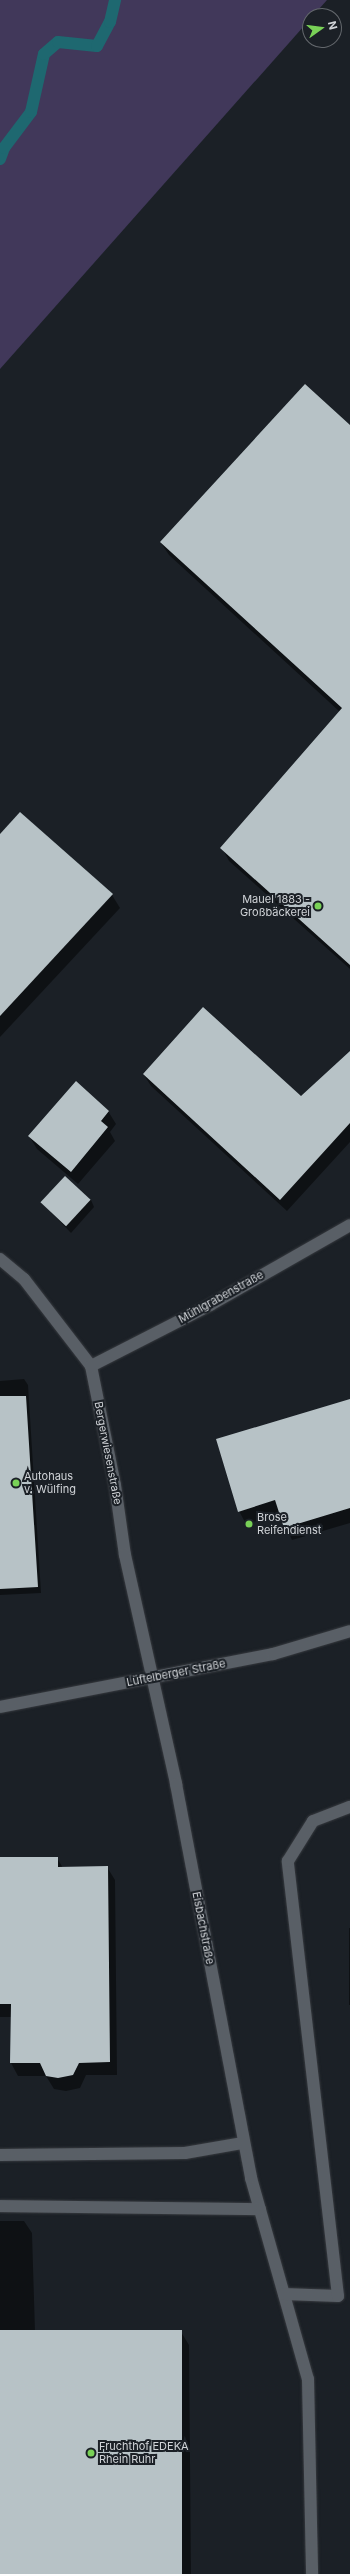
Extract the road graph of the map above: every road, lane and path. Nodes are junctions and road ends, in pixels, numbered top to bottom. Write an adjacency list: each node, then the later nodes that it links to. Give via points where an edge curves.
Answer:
1 (350, 1224): 3 (street, Mühlgrabenstraße, via 210,1305)
2 (0, 1259): 3 (street, Bergerwiesenstraße, via 24,1279)
3 (91, 1366): 5 (street, Bergerwiesenstraße, via 115,1484 125,1555)
4 (350, 1631): 5 (street, Lüftelberger Straße, via 273,1654)
5 (152, 1679): 6 (street, Lüftelberger Straße); 8 (street, Eisbachstraße, via 176,1784)
6 (0, 1707)
7 (350, 1807): 12 (street, via 313,1821 288,1861 338,2296)
8 (243, 2143): 9 (street, via 185,2153); 11 (street, Eisbachstraße)
9 (0, 2155)
10 (0, 2206): 11 (street)
11 (260, 2209): 12 (street, Eisbachstraße)
12 (284, 2294): 13 (street, Eisbachstraße, via 308,2379)
13 (312, 2574)

